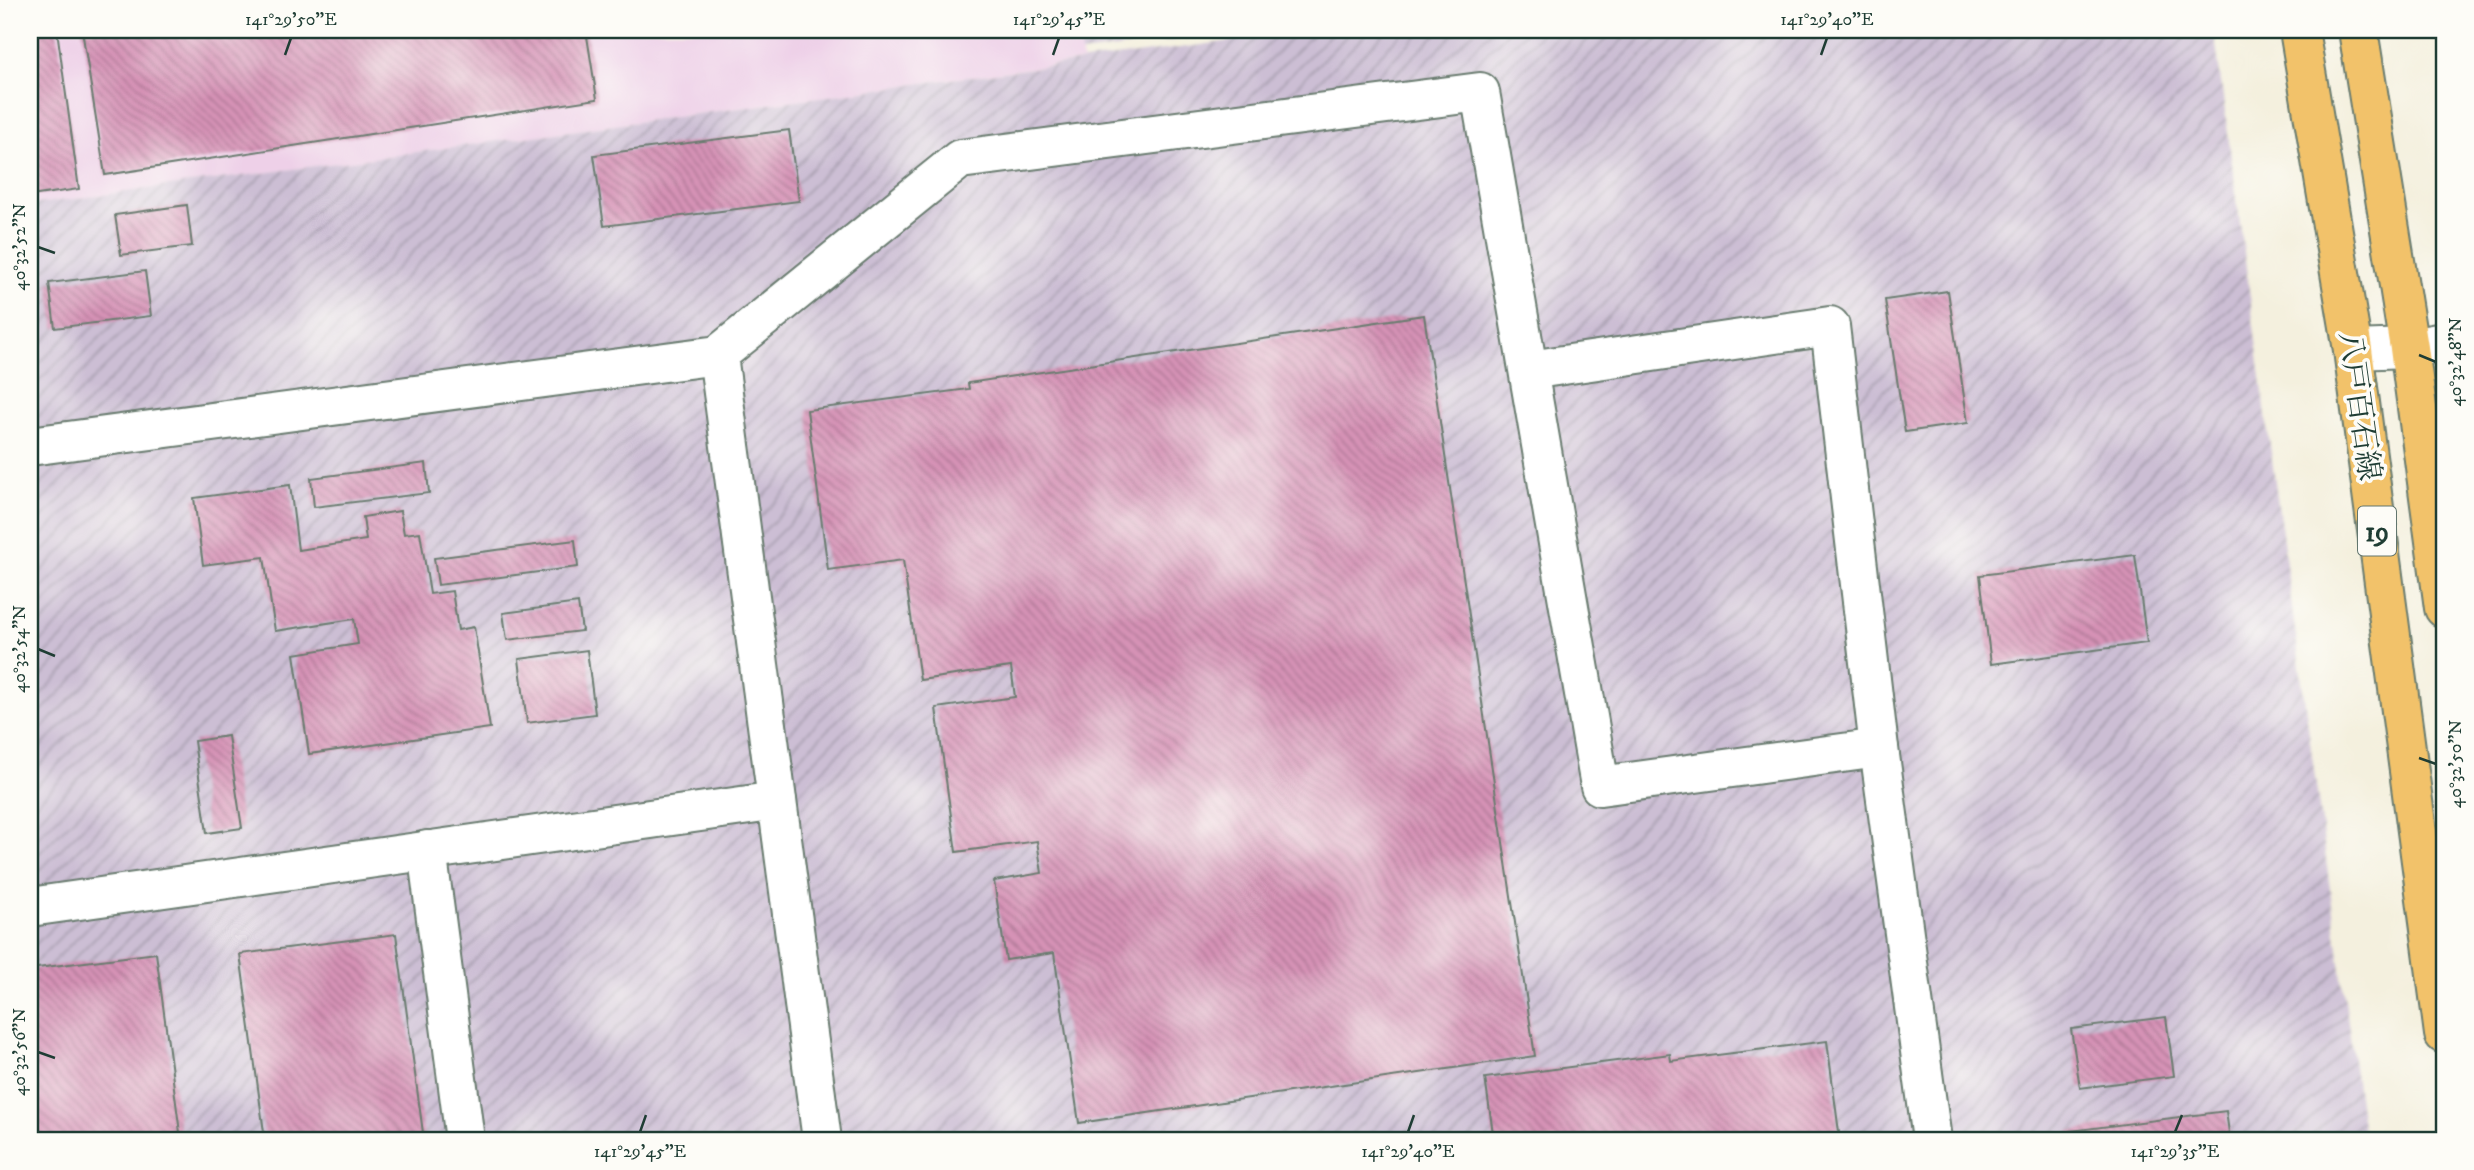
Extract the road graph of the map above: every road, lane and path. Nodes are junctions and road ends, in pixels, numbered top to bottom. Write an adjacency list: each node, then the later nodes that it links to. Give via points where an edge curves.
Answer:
1 (2299, 30): 4 (main road, 八戸百石線 / 19)
2 (2358, 30): 3 (main road, 八戸百石線 / 19)
3 (2427, 345): 4 (lane); 8 (main road, 八戸百石線 / 19)
4 (2353, 350): 13 (main road, 八戸百石線 / 19)
5 (718, 355): 6 (lane, via 960,159 1480,92); 7 (lane); 10 (lane)
6 (1529, 370): 9 (lane, via 1600,786); 9 (lane, via 1830,326)
7 (30, 446)
8 (2444, 608)
9 (1879, 748): 16 (lane)
10 (777, 801): 11 (lane); 15 (lane)
11 (427, 850): 12 (lane); 14 (lane)
12 (30, 907)
13 (2444, 1034)
14 (465, 1140)
15 (822, 1140)
16 (1933, 1140)

